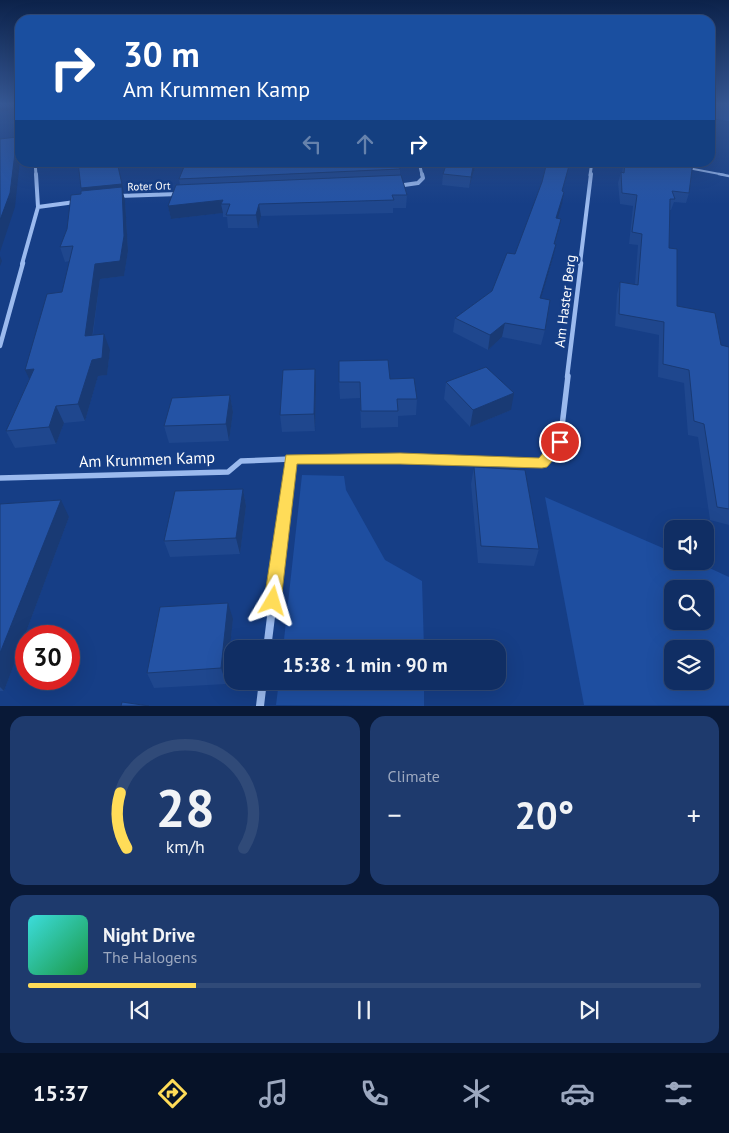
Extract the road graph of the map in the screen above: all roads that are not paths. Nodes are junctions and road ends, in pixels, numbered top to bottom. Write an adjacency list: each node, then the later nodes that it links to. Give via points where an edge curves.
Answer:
1 (35, 167): 10 (street)
2 (420, 167): 6 (street, via 422,178 418,184)
3 (591, 167): 12 (street, Am Haster Berg)
4 (685, 167): 5 (lane)
5 (729, 176)
6 (390, 186)
7 (183, 194): 8 (street, Roter Ort)
8 (108, 197)
9 (82, 200): 10 (street)
10 (38, 207): 11 (street)
11 (0, 346)
12 (560, 442): 13 (street, Am Krummen Kamp, via 542,463 400,458)
13 (291, 459): 14 (street, Am Krummen Kamp, via 241,460 228,472); 15 (street)
14 (0, 478)
15 (268, 640)
16 (262, 690): 17 (street)
17 (260, 706)

